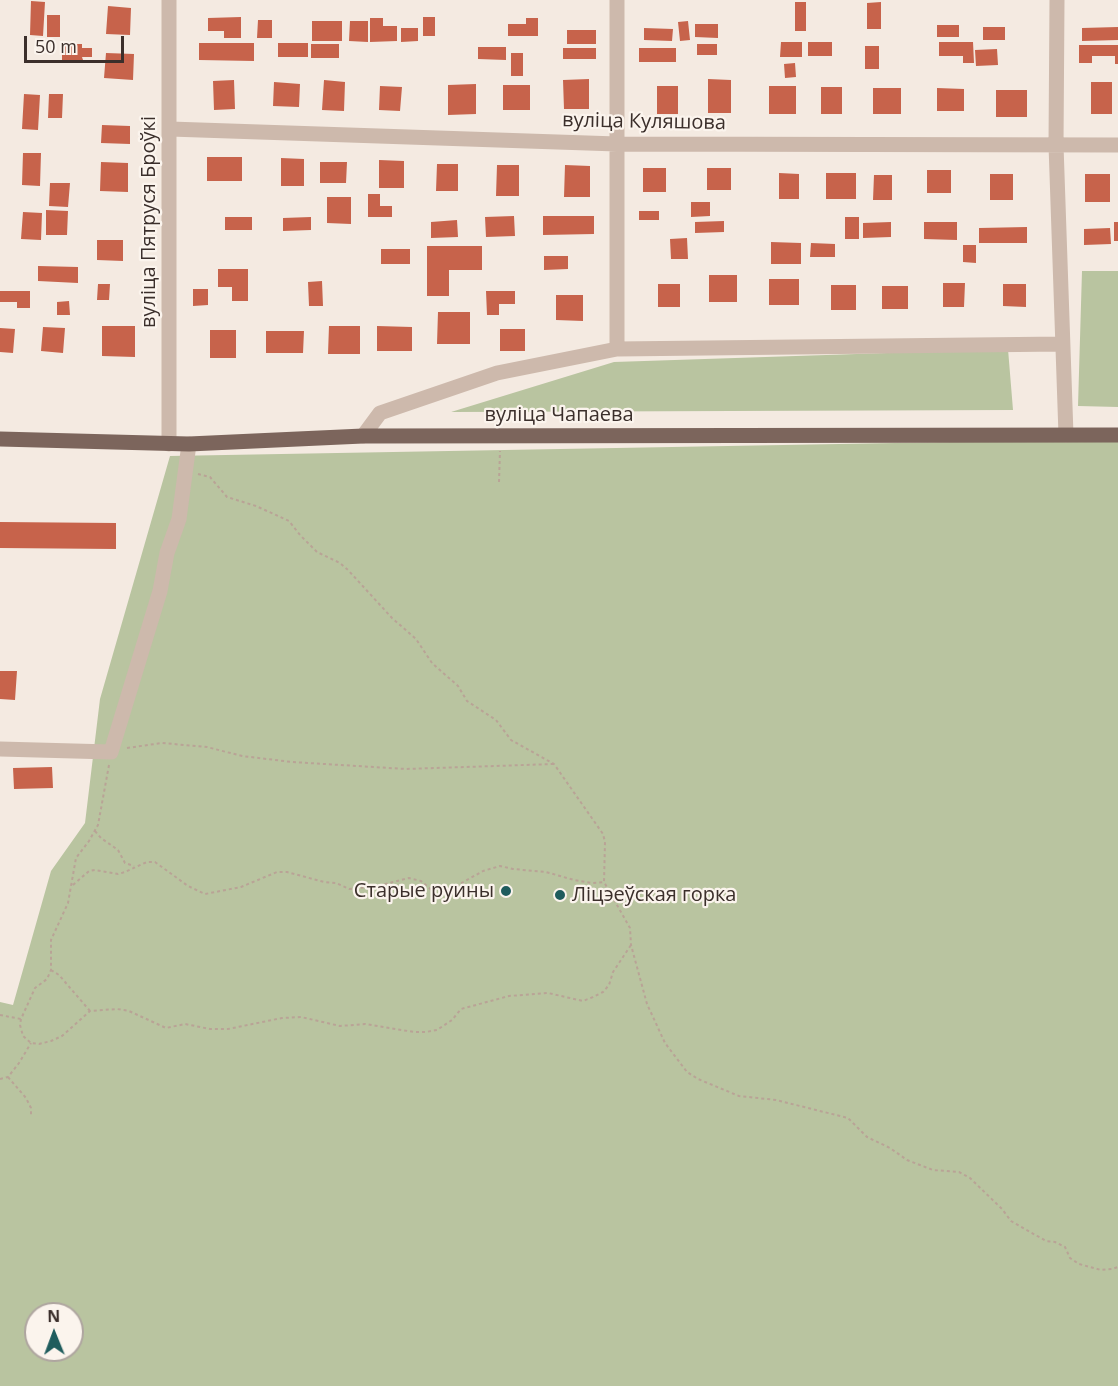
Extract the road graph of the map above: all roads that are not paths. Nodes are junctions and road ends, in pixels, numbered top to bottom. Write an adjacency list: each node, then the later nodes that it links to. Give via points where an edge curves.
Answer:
1 (169, 0): 4 (street, вуліца Пятруся Броўкі)
2 (617, 0): 5 (street)
3 (1057, 0): 6 (street)
4 (170, 129): 5 (street, вуліца Куляшова); 14 (street, вуліца Пятруся Броўкі)
5 (617, 144): 6 (street, вуліца Куляшова); 9 (street)
6 (1056, 145): 7 (street, вуліца Куляшова); 8 (street)
7 (1118, 145)
8 (1062, 344): 9 (street); 10 (street)
9 (617, 349): 12 (street, via 497,373 380,413)
10 (1066, 435): 11 (main road, вуліца Чапаева); 12 (main road, вуліца Чапаева)
11 (1118, 435)
12 (363, 436): 15 (main road, вуліца Чапаева)
13 (0, 439): 14 (main road, вуліца Чапаева)
14 (170, 444): 15 (main road, вуліца Чапаева)
15 (189, 444): 16 (street, via 179,519 111,752)
16 (0, 749)

